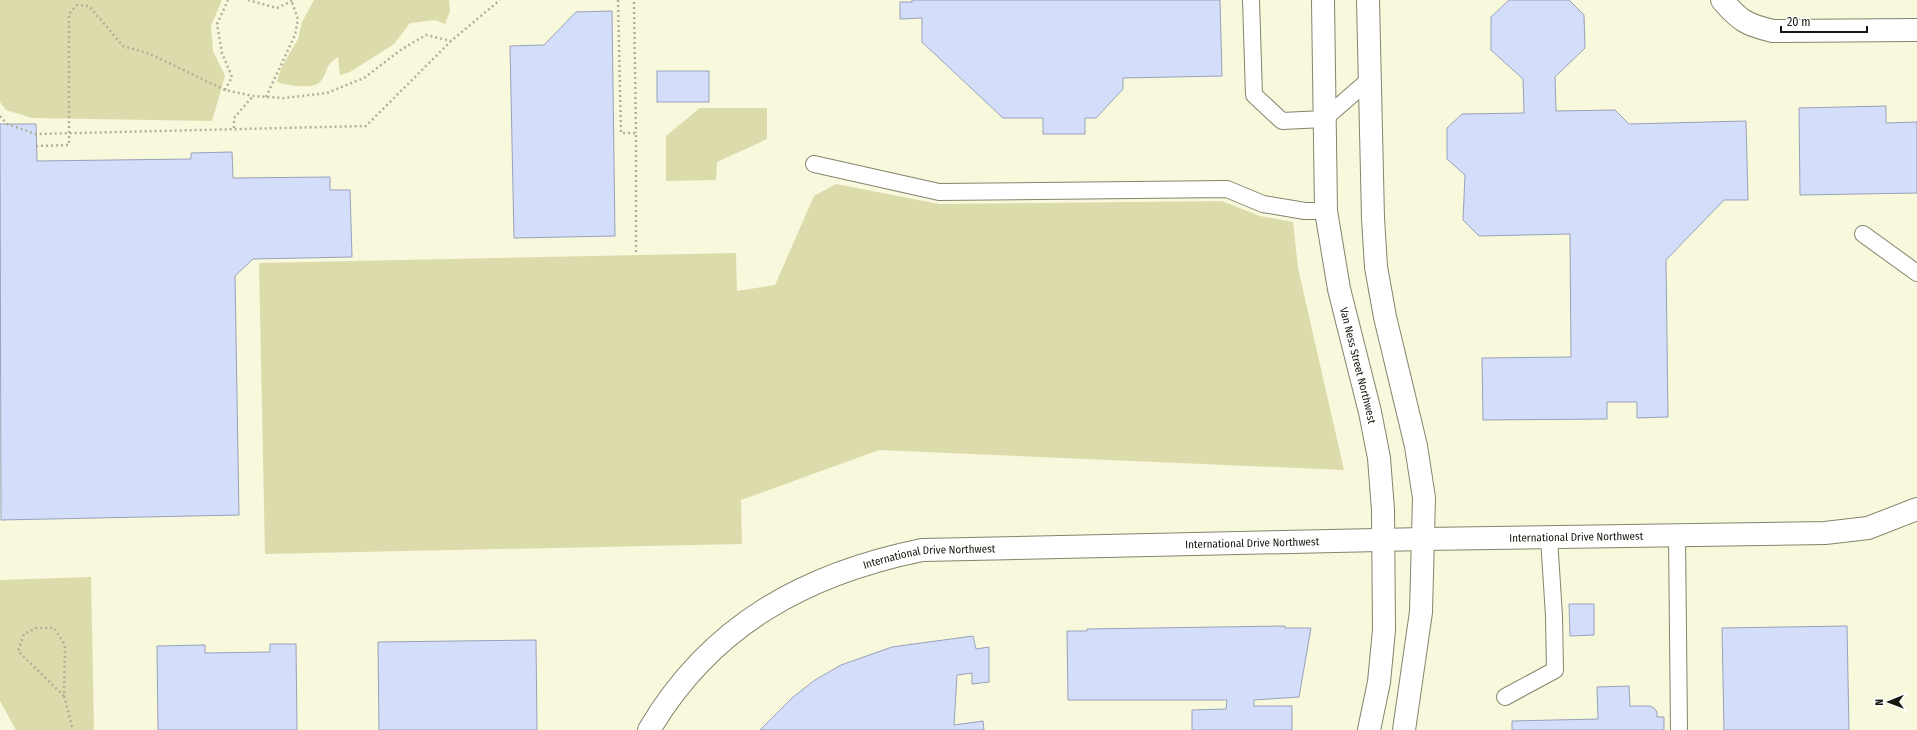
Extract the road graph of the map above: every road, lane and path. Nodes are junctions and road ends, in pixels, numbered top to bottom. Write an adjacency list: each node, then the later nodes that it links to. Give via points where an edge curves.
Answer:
1 (228, 0): 14 (path, via 217,24 222,53 232,76)
2 (248, 0): 9 (path, via 277,8)
3 (500, 0): 12 (path)
4 (618, 0): 21 (path, via 621,133)
5 (1251, 0): 18 (lane, via 1254,95 1282,121)
6 (1322, 0): 18 (street, Van Ness Street Northwest)
7 (1368, 0): 13 (street)
8 (1722, 0): 11 (street, via 1751,26 1773,31)
9 (293, 1): 16 (path, via 298,19 295,34)
10 (634, 2): 21 (path)
11 (1917, 30)
12 (451, 42): 16 (path, via 426,35 402,49 364,78 327,93 284,98); 19 (path, via 366,126)
13 (1370, 79): 18 (lane); 31 (street, via 1372,218 1376,267 1385,317 1416,446 1424,498)
14 (225, 90): 15 (path); 20 (path, via 150,54 123,46 89,6 77,5 69,14)
15 (253, 96): 16 (path); 19 (path, via 234,118)
16 (266, 97)
17 (0, 116): 20 (path, via 7,124 36,134)
18 (1324, 119): 24 (street, Van Ness Street Northwest)
19 (234, 128): 20 (path)
20 (69, 133): 22 (path, via 69,145)
21 (636, 133): 26 (path)
22 (36, 146)
23 (814, 164): 24 (lane, via 939,192 1227,188 1263,204 1305,211)
24 (1326, 211): 32 (street, Van Ness Street Northwest, via 1338,289 1370,412 1379,458)
25 (1863, 234): 27 (lane)
26 (636, 255)
27 (1917, 273)
28 (1917, 509): 29 (street, International Drive Northwest, via 1868,528 1847,532)
29 (1676, 536): 30 (street, International Drive Northwest); 39 (lane)
30 (1549, 538): 31 (street, International Drive Northwest); 34 (lane, via 1555,670)
31 (1424, 539): 32 (street, International Drive Northwest); 38 (street, via 1421,612)
32 (1384, 540): 36 (street, International Drive Northwest, via 922,550 896,555 833,575 778,601 744,622 694,669); 37 (street, Van Ness Street Northwest, via 1384,630 1379,682)
33 (64, 696): 33 (path, via 65,644 54,628 36,628 24,634 18,651); 35 (path)
34 (1505, 697)
35 (73, 730)
36 (649, 730)
37 (1369, 730)
38 (1404, 730)
39 (1679, 730)

